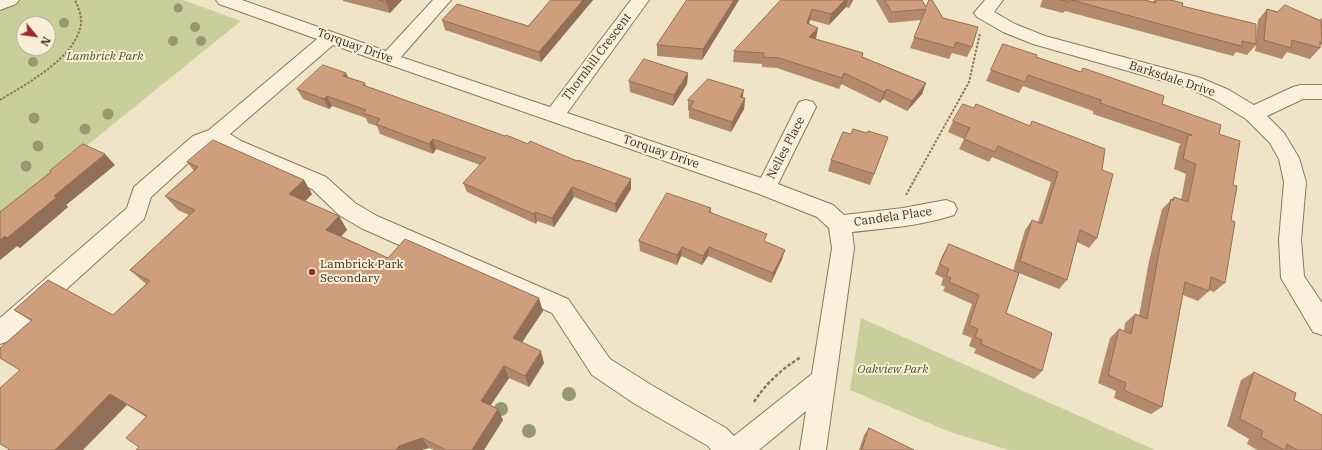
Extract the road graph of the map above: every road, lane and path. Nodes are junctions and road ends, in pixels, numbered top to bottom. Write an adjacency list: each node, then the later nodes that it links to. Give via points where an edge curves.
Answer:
1 (10, 0): 6 (street)
2 (75, 0): 10 (path, via 81,26 75,38 52,67)
3 (442, 0): 9 (street)
4 (640, 0): 16 (street, Thornhill Crescent)
5 (237, 2): 8 (street, Torquay Drive)
6 (0, 5)
7 (988, 6): 15 (street, Barksdale Drive, via 1009,28 1039,40 1194,83 1222,95); 20 (path, via 969,82 906,194)
8 (330, 37): 9 (street, Torquay Drive); 17 (street)
9 (389, 59): 16 (street, Torquay Drive)
10 (39, 75): 11 (path); 13 (path)
11 (33, 76)
12 (1322, 92): 15 (street, via 1300,92)
13 (0, 100)
14 (806, 107): 18 (street, Nelles Place)
15 (1253, 114): 22 (street, Barksdale Drive, via 1277,138 1289,158 1295,182 1290,240 1293,278)
16 (555, 115): 18 (street, Torquay Drive)
17 (216, 135): 23 (street, via 200,141 167,169 142,193 136,213); 25 (street, via 234,146 319,182 347,209 369,222 560,306 601,367 717,437)
18 (766, 188): 21 (street, Torquay Drive, via 825,211)
19 (946, 209): 20 (street, Candela Place)
20 (903, 216): 21 (street, Candela Place)
21 (840, 224): 24 (street, via 843,248)
22 (1322, 324)
23 (0, 333)
24 (824, 380): 26 (street); 27 (street)
25 (728, 450)
26 (738, 450)
27 (813, 450)

